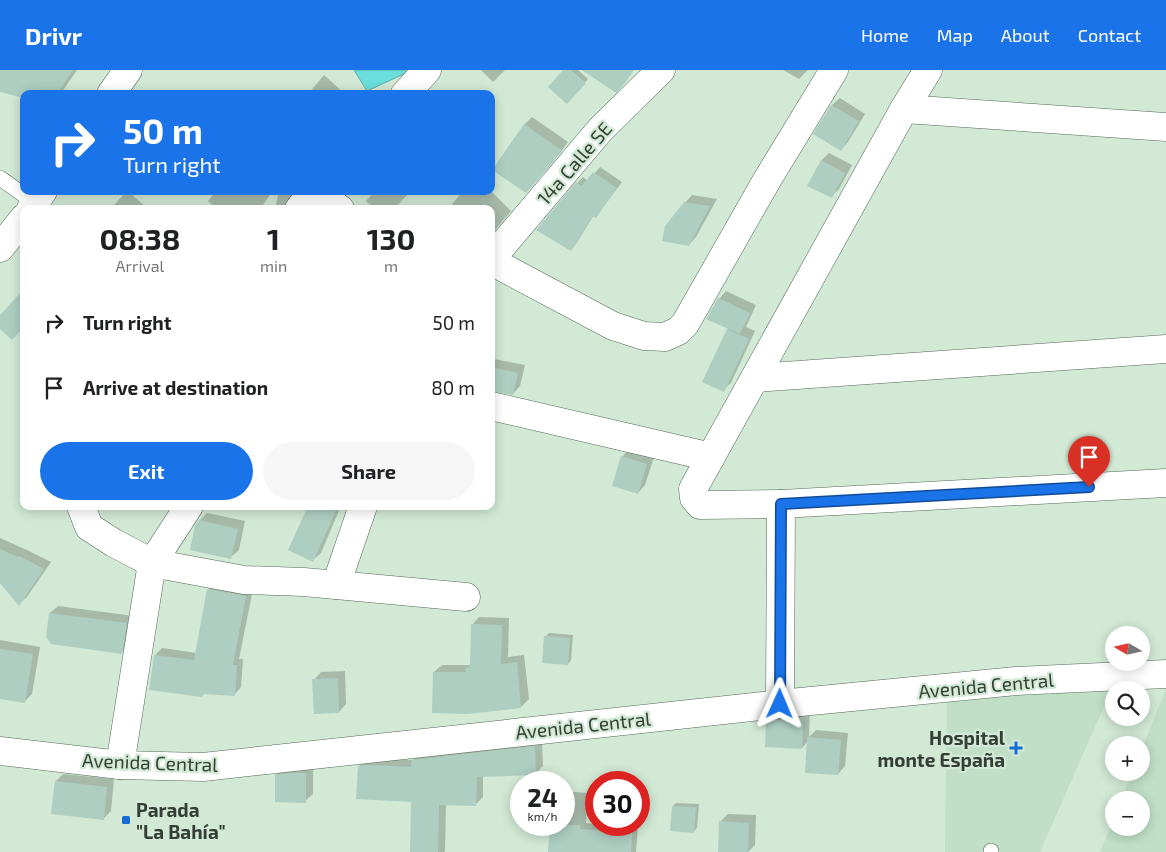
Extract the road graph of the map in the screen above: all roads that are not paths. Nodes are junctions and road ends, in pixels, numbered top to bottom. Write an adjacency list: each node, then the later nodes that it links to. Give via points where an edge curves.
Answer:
1 (128, 70): 6 (street)
2 (427, 70): 7 (street)
3 (661, 70): 16 (street, 14a Calle SE, via 600,130)
4 (834, 70): 17 (street, via 678,331 665,337 644,336 614,326)
5 (928, 70): 8 (street)
6 (114, 90)
7 (409, 90)
8 (904, 109): 9 (street); 19 (street)
9 (1166, 128)
10 (0, 178): 15 (lane)
11 (311, 195): 13 (street)
12 (320, 195): 14 (street)
13 (302, 205)
14 (334, 205)
15 (20, 220)
16 (495, 255)
17 (495, 262)
18 (1166, 349): 19 (street)
19 (755, 378): 21 (street)
20 (495, 407): 21 (street)
21 (711, 457): 23 (street, via 693,489 694,498 700,505)
22 (1166, 483): 23 (street)
23 (781, 504): 31 (street)
24 (83, 510): 27 (street, via 89,527)
25 (186, 510): 27 (street)
26 (361, 510): 28 (street)
27 (152, 563): 28 (street, via 244,580); 33 (street)
28 (336, 585): 29 (street)
29 (466, 597)
30 (1166, 674): 31 (street, Avenida Central, via 1016,681)
31 (780, 704): 33 (street, Avenida Central, via 203,767)
32 (0, 751): 33 (street, Avenida Central)
33 (120, 765)

